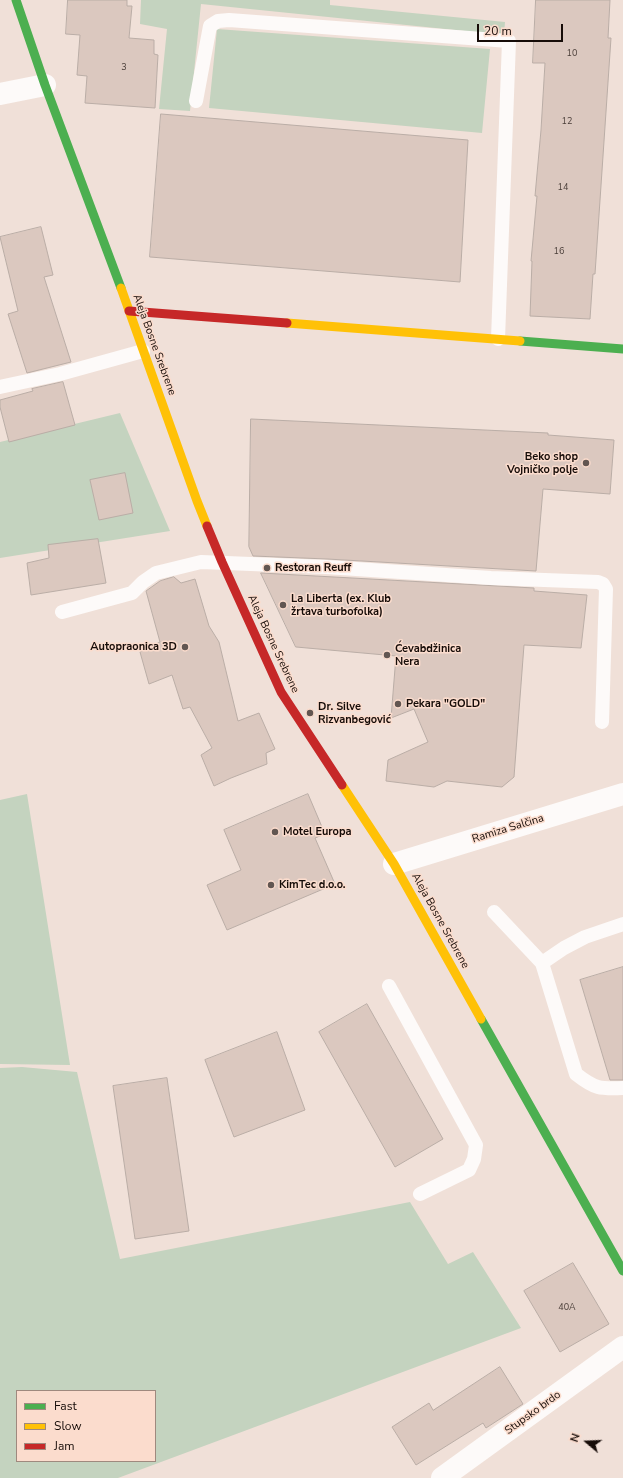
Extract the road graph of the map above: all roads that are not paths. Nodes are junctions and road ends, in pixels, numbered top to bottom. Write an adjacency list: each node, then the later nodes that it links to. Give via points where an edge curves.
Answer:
1 (16, 0): 2 (street, Aleja Bosne Srebrene)
2 (45, 85): 3 (street); 5 (street, Aleja Bosne Srebrene)
3 (0, 94)
4 (196, 101): 6 (lane, via 210,26 218,20 509,41)
5 (129, 311): 6 (street); 8 (street, Aleja Bosne Srebrene)
6 (498, 340): 7 (street)
7 (623, 349)
8 (143, 351): 9 (lane, via 60,374); 10 (street, Aleja Bosne Srebrene, via 197,501)
9 (0, 387)
10 (222, 562): 11 (lane, via 201,562 156,573 132,593); 12 (lane, via 603,584 606,589); 14 (street, Aleja Bosne Srebrene, via 281,692)
11 (62, 612)
12 (602, 722)
13 (623, 794): 14 (street, Ramiza Salčina)
14 (394, 864): 21 (street, Aleja Bosne Srebrene)
15 (494, 912): 17 (lane)
16 (623, 924): 17 (lane, via 578,941)
17 (542, 963): 19 (lane, via 576,1074 587,1083 601,1089)
18 (388, 986): 20 (lane, via 476,1145 469,1170)
19 (623, 1088)
20 (420, 1194)
21 (623, 1271)
22 (623, 1347): 23 (street, Stupsko brdo)
23 (442, 1478)

